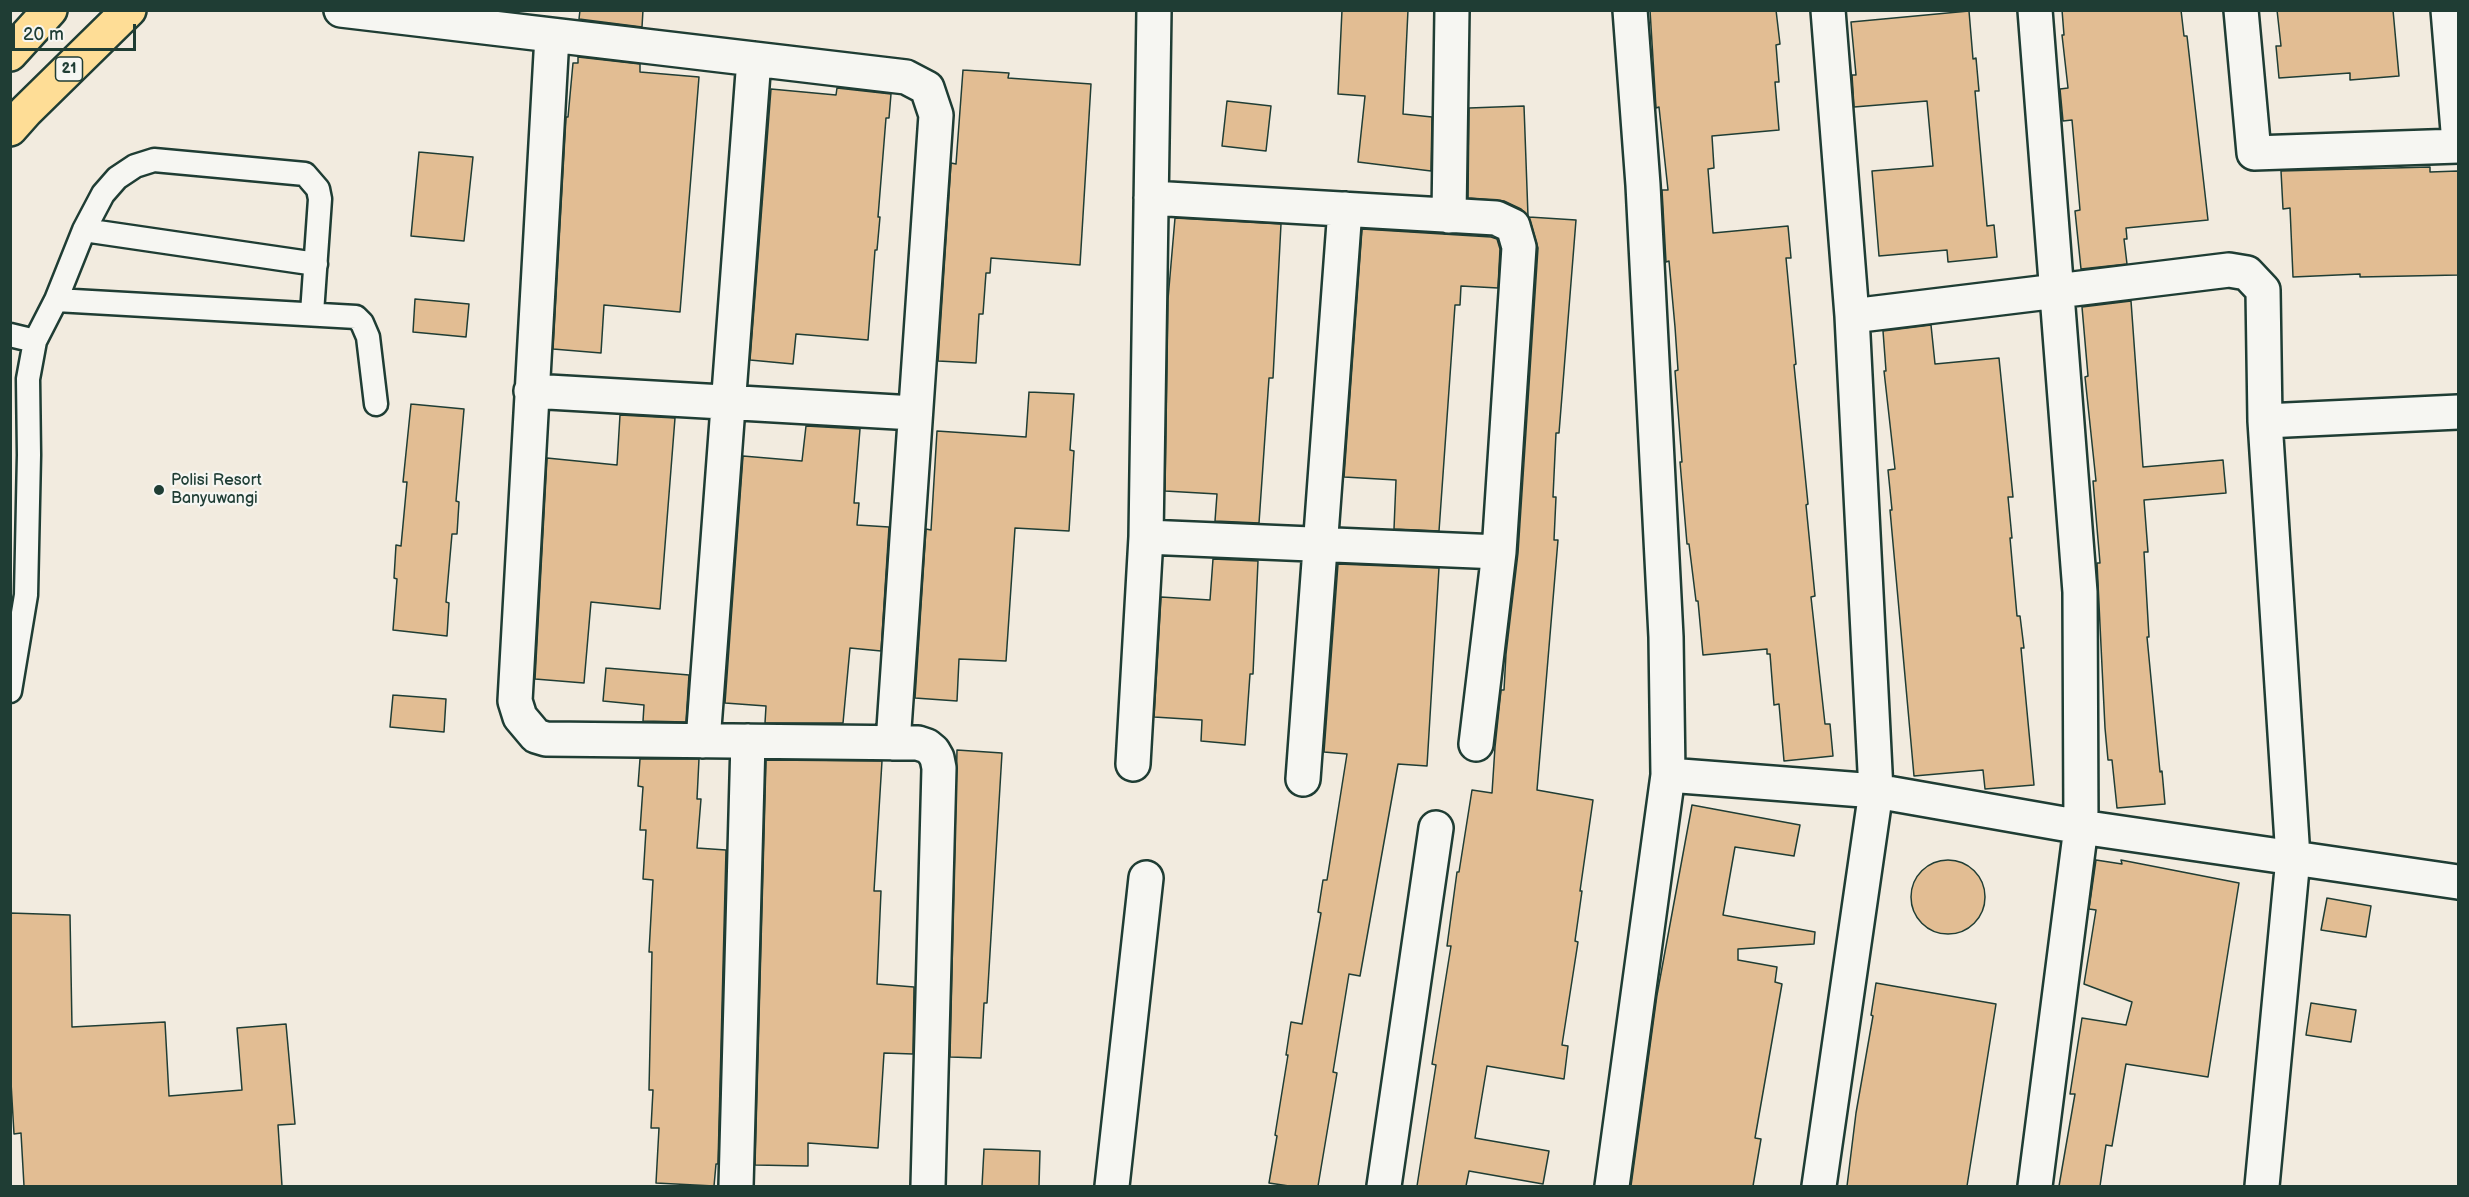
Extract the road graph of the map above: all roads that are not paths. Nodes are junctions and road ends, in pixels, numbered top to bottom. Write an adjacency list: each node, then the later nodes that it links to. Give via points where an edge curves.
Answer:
1 (129, 10): 14 (highway, 21)
2 (341, 10): 11 (street)
3 (1154, 10): 17 (street)
4 (1452, 10): 19 (street)
5 (1630, 10): 43 (street, via 1666,638)
6 (1828, 10): 25 (street)
7 (2035, 10): 22 (street)
8 (2241, 10): 16 (street, via 2254,153)
9 (2448, 10): 15 (street)
10 (46, 13): 12 (highway)
11 (552, 36): 13 (street); 28 (street)
12 (10, 54)
13 (754, 59): 29 (street); 32 (street, via 906,77 927,88 933,101 936,115)
14 (10, 129)
15 (2458, 131)
16 (2458, 146)
17 (1151, 198): 18 (street); 34 (street)
18 (1345, 210): 19 (street); 35 (street)
19 (1449, 216): 36 (street, via 1506,221 1513,226 1518,240)
20 (84, 230): 21 (lane); 21 (lane, via 117,177 154,160 305,174 318,189 320,200); 23 (lane)
21 (316, 264): 24 (lane)
22 (2057, 292): 25 (street); 33 (street, via 2229,270 2247,273 2263,290); 46 (street, via 2080,592)
23 (56, 300): 24 (lane); 27 (lane)
24 (312, 313): 30 (lane, via 356,317 362,323 368,337)
25 (1852, 316): 45 (street)
26 (10, 335): 27 (lane)
27 (35, 341): 37 (lane, via 28,379 26,595)
28 (531, 391): 29 (street); 38 (street, via 515,700 520,717 536,736 546,739)
29 (728, 401): 32 (street); 38 (street)
30 (376, 404)
31 (2458, 412): 33 (street)
32 (914, 414): 40 (street)
33 (2265, 421): 48 (street)
34 (1146, 537): 35 (street); 42 (street)
35 (1321, 544): 36 (street); 44 (street)
36 (1499, 552): 41 (street)
37 (10, 691)
38 (703, 741): 39 (street)
39 (748, 741): 40 (street); 51 (street)
40 (893, 743): 52 (street, via 927,746 937,758 939,768)
41 (1476, 744)
42 (1133, 764)
43 (1668, 775): 45 (street); 55 (street)
44 (1303, 779)
45 (1876, 791): 46 (street); 56 (street)
46 (2081, 827): 48 (street); 57 (street)
47 (1436, 828): 54 (street)
48 (2293, 858): 50 (street); 58 (street)
49 (1146, 878): 53 (street)
50 (2458, 882)
51 (736, 1186)
52 (928, 1186)
53 (1112, 1186)
54 (1384, 1186)
55 (1612, 1186)
56 (1819, 1186)
57 (2035, 1186)
58 (2262, 1186)

